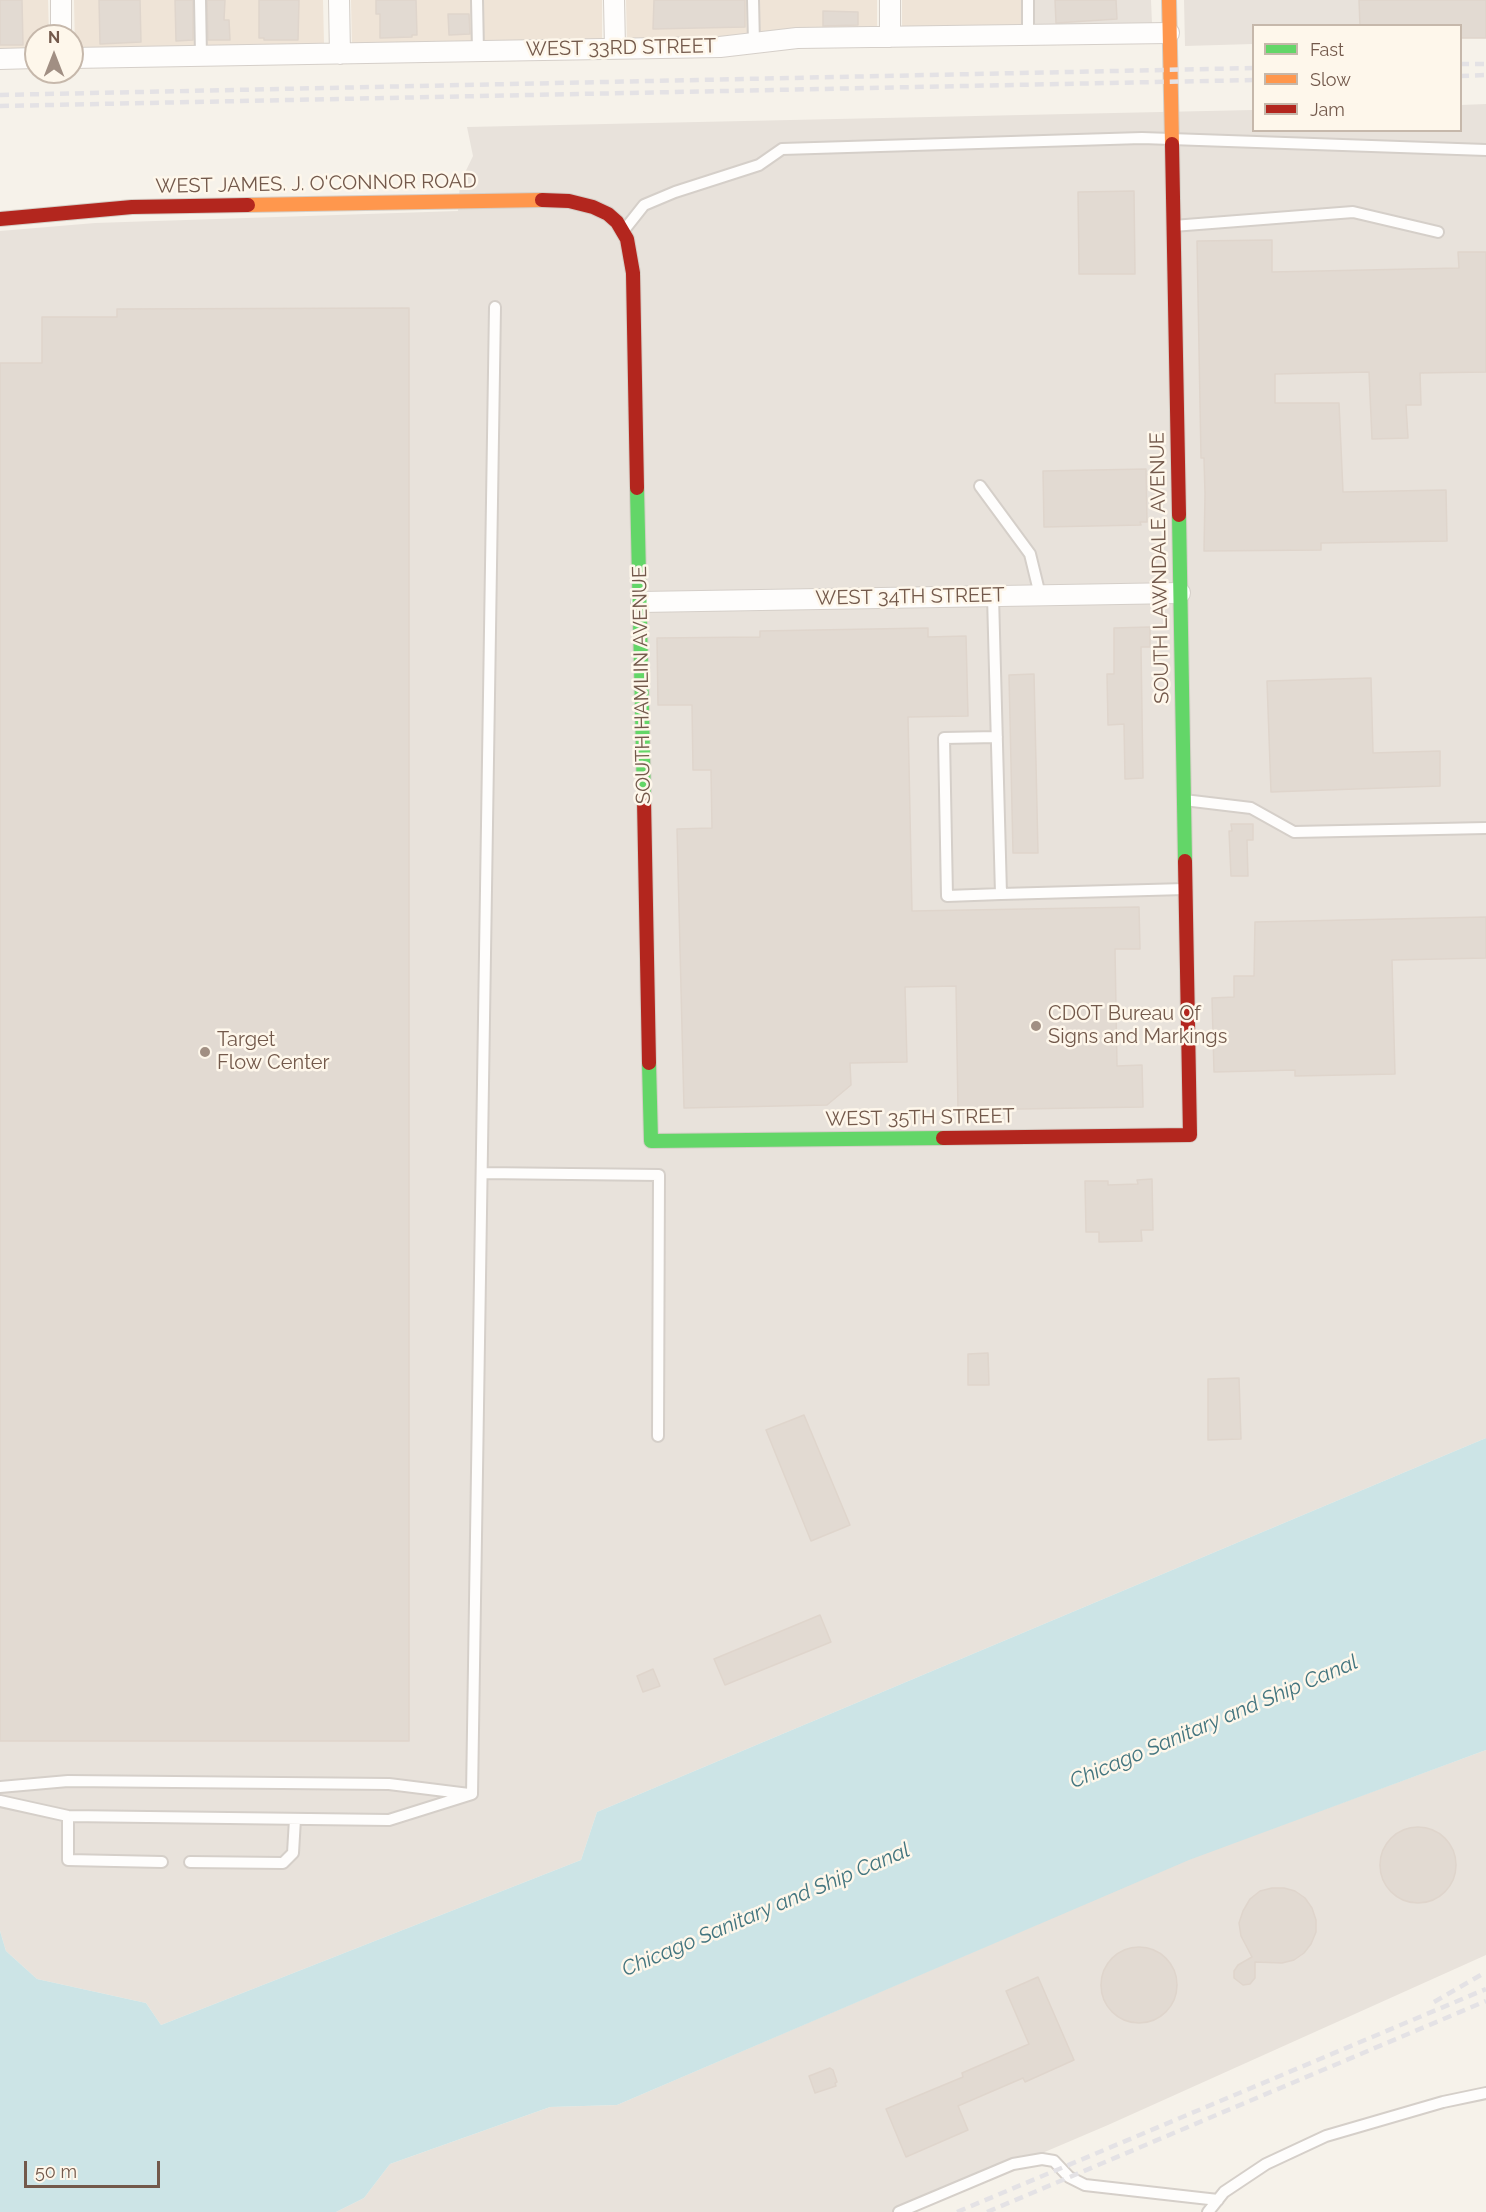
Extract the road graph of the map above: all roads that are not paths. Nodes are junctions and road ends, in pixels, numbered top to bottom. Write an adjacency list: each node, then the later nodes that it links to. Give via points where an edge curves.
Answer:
1 (61, 0): 10 (street)
2 (200, 0): 18 (lane)
3 (339, 0): 17 (street)
4 (477, 0): 16 (lane)
5 (614, 0): 15 (street)
6 (753, 0): 14 (lane)
7 (890, 0): 13 (street)
8 (1028, 0): 12 (lane)
9 (1169, 0): 11 (street, SOUTH LAWNDALE AVENUE)
10 (61, 24)
11 (1169, 33): 12 (street, WEST 33RD STREET); 22 (street, SOUTH LAWNDALE AVENUE)
12 (1029, 35): 13 (street, WEST 33RD STREET)
13 (890, 37): 14 (street, WEST 33RD STREET, via 797,38)
14 (754, 43): 15 (street, WEST 33RD STREET)
15 (615, 48): 16 (street, WEST 33RD STREET)
16 (478, 51): 17 (street, WEST 33RD STREET)
17 (340, 54): 18 (street, WEST 33RD STREET)
18 (201, 56): 20 (street, WEST 33RD STREET)
19 (24, 58): 21 (street)
20 (84, 58)
21 (0, 59)
22 (1172, 139): 23 (lane); 25 (street, SOUTH LAWNDALE AVENUE); 26 (lane, via 782,149 759,165 644,205)
23 (1486, 150)
24 (0, 219): 26 (street, WEST JAMES. J. O'CONNOR ROAD, via 132,207 542,200 593,207 608,214)
25 (1173, 226): 27 (lane, via 1353,212); 30 (street, SOUTH LAWNDALE AVENUE)
26 (623, 231): 33 (street, SOUTH HAMLIN AVENUE, via 633,273)
27 (1438, 232)
28 (495, 306): 41 (lane)
29 (980, 486): 31 (lane, via 1030,554)
30 (1180, 592): 31 (street, WEST 34TH STREET); 35 (street, SOUTH LAWNDALE AVENUE)
31 (1040, 595): 32 (street, WEST 34TH STREET)
32 (993, 596): 33 (street, WEST 34TH STREET); 34 (lane)
33 (641, 602): 40 (street, SOUTH HAMLIN AVENUE)
34 (997, 737): 38 (lane); 38 (lane, via 944,738 947,896)
35 (1184, 800): 36 (lane, via 1251,808 1294,832); 37 (street, SOUTH LAWNDALE AVENUE)
36 (1486, 828)
37 (1186, 889): 38 (lane); 39 (street, SOUTH LAWNDALE AVENUE)
38 (1001, 894)
39 (1190, 1135): 40 (street, WEST 35TH STREET)
40 (651, 1141)
41 (482, 1173): 42 (lane, via 659,1175); 44 (lane)
42 (658, 1436)
43 (0, 1787): 44 (lane, via 68,1781 389,1784)
44 (472, 1794): 47 (lane, via 389,1820)
45 (0, 1801): 46 (lane)
46 (68, 1816): 47 (lane); 48 (lane, via 68,1860)
47 (295, 1819): 49 (lane, via 292,1853 283,1863)
48 (162, 1862)
49 (190, 1862)
50 (1486, 2093): 51 (lane, via 1326,2136 1266,2164)
51 (1218, 2200): 52 (lane, via 1084,2185 1069,2177 1054,2161 1042,2159 1013,2164); 53 (lane)
52 (899, 2212)
53 (1208, 2212)

